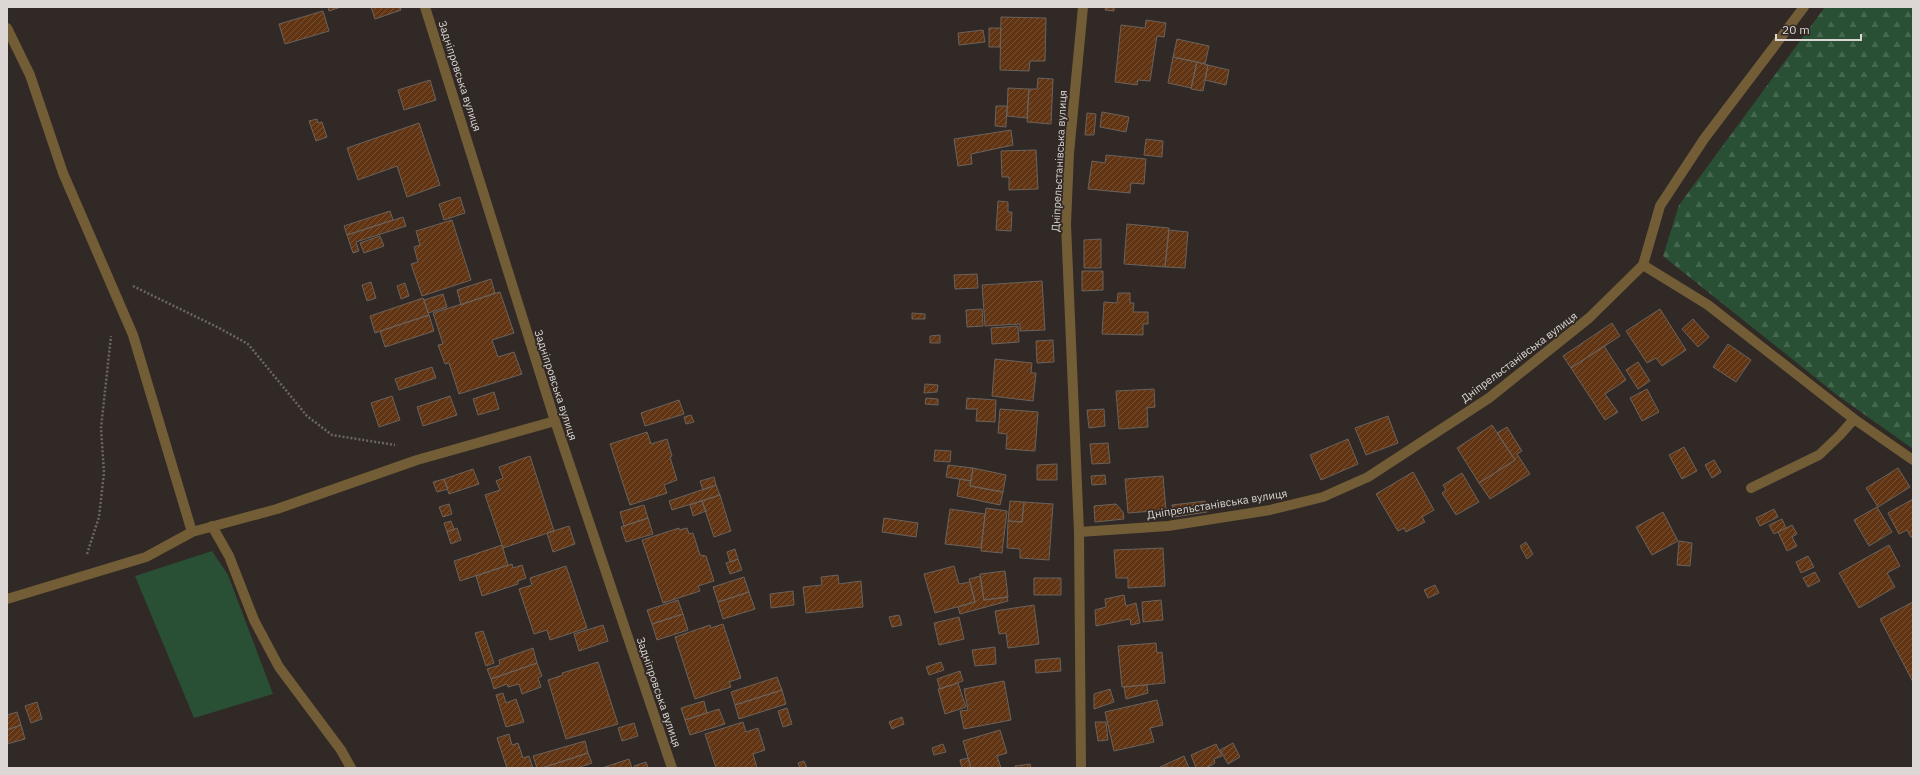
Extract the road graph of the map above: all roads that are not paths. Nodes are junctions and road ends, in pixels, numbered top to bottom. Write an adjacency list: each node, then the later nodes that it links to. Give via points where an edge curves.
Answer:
1 (425, 7): 7 (street, Задніпровська вулиця)
2 (1083, 7): 12 (street, Дніпрельстанівська вулиця, via 1069,153 1066,224)
3 (1804, 7): 5 (street, via 1704,139 1660,206)
4 (7, 28): 11 (street, via 30,75 63,173 133,335)
5 (1643, 265): 6 (street, via 1708,305); 12 (street, Дніпрельстанівська вулиця, via 1590,318 1490,398 1368,477 1323,497 1270,510 1168,526)
6 (1854, 419): 8 (street); 9 (street, via 1819,455)
7 (555, 421): 10 (street, via 417,460 277,509); 15 (street, Задніпровська вулиця)
8 (1913, 460)
9 (1751, 488)
10 (212, 526): 11 (street); 14 (street, via 229,556 254,620 279,667 341,750)
11 (192, 532): 13 (street, via 146,557)
12 (1079, 532): 16 (street, Дніпрельстанівська вулиця)
13 (7, 599)
14 (350, 768)
15 (672, 768)
16 (1081, 768)

